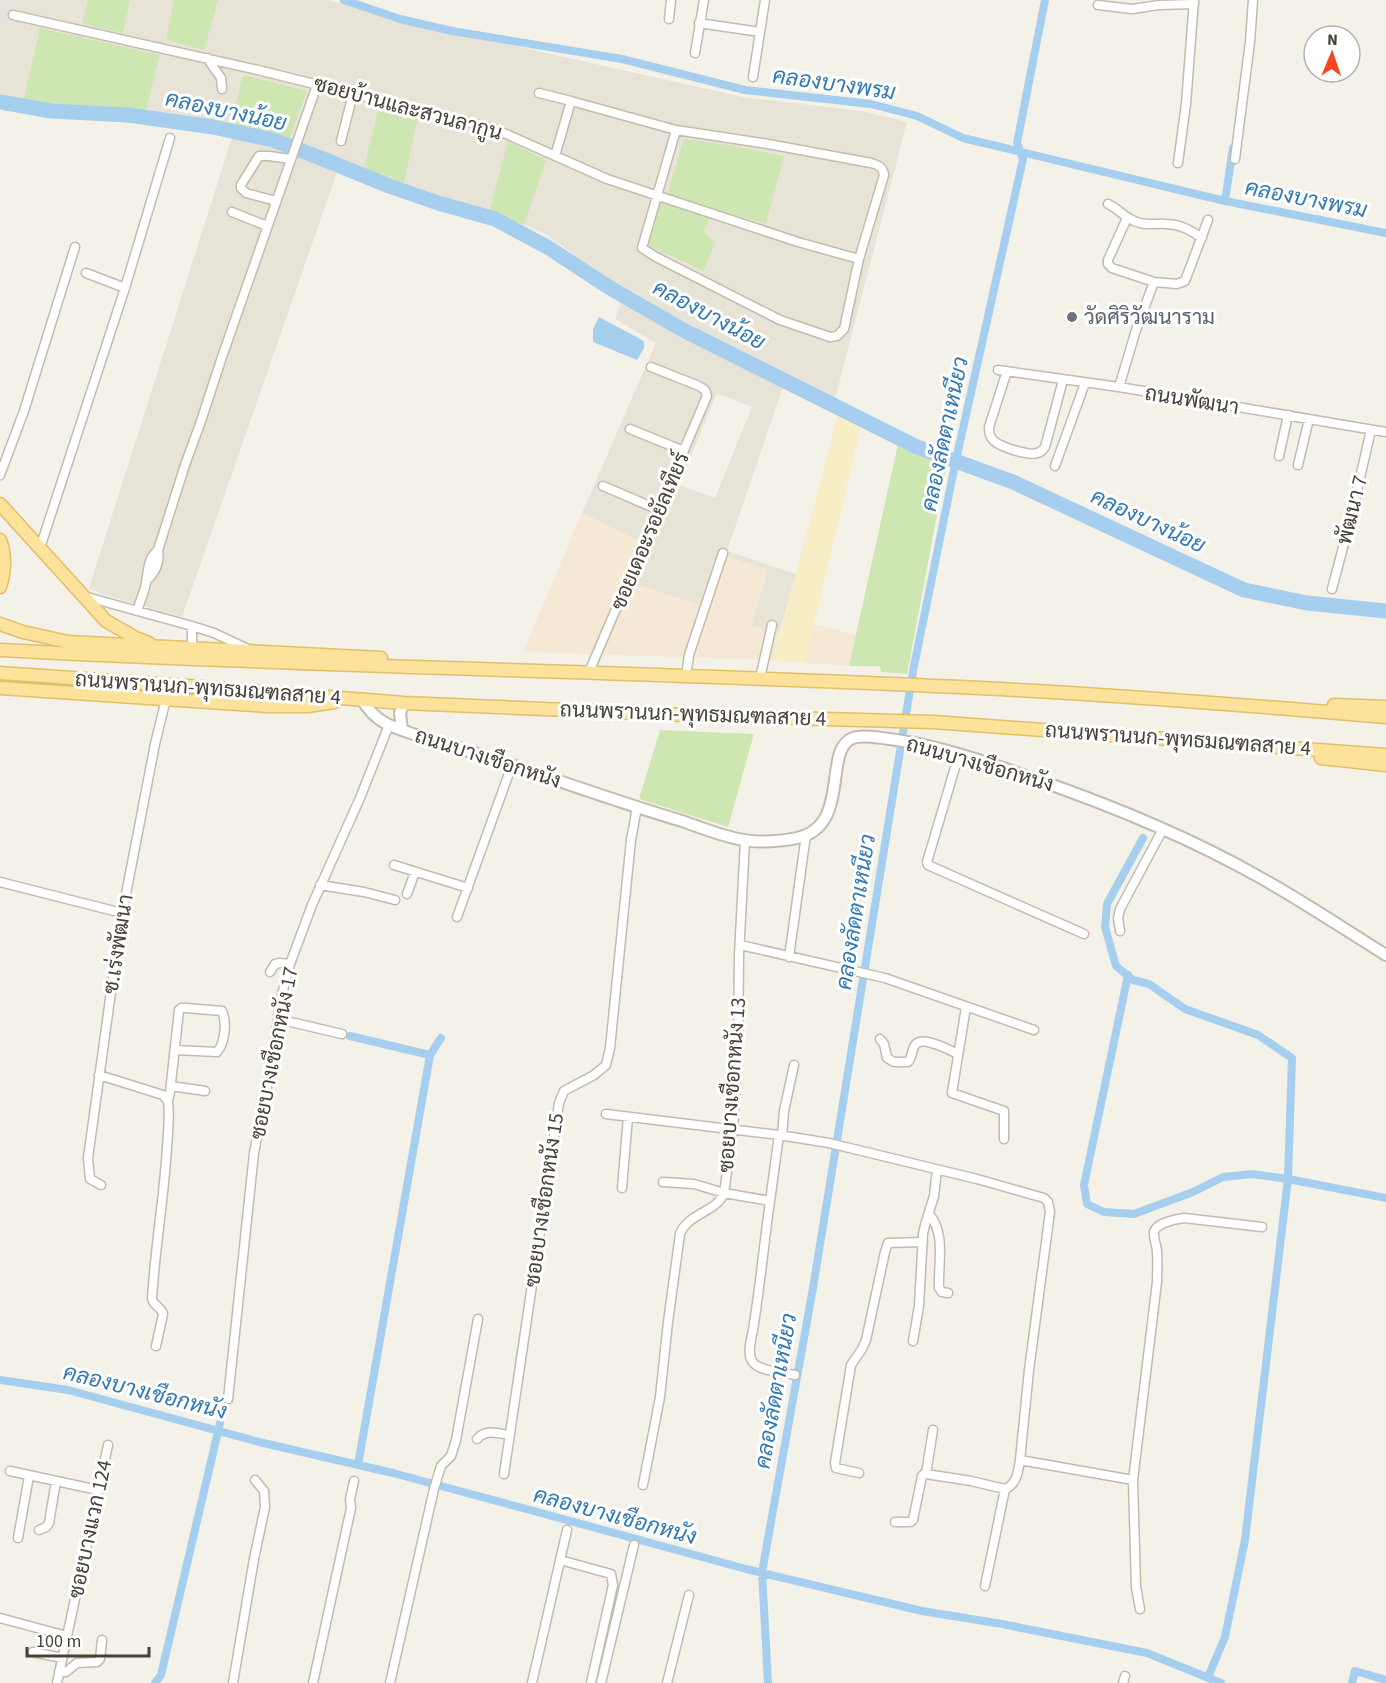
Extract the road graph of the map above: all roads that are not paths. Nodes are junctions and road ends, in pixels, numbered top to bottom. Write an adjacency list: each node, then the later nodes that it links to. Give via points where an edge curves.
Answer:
1 (672, 0): 8 (street)
2 (704, 0): 9 (street)
3 (765, 0): 10 (street)
4 (1253, 0): 24 (street)
5 (1194, 2): 6 (street, via 1132,9); 25 (street)
6 (1098, 5)
7 (13, 15): 12 (street, ซอยบ้านและสวนลากูน)
8 (669, 19)
9 (699, 23): 10 (street); 11 (street)
10 (760, 32): 13 (street)
11 (694, 53)
12 (207, 58): 14 (street, ซอยบ้านและสวนลากูน); 15 (street, via 221,78)
13 (753, 77)
14 (317, 85): 17 (street, ซอยบ้านและสวนลากูน); 22 (street)
15 (222, 89)
16 (539, 93): 18 (street)
17 (353, 94): 21 (street); 23 (street, ซอยบ้านและสวนลากูน, via 495,129)
18 (571, 101): 19 (street); 23 (street)
19 (676, 130): 26 (street); 35 (street, via 878,165 884,175)
20 (170, 138): 38 (street)
21 (341, 141)
22 (291, 155): 27 (street); 27 (street, via 259,156 240,188)
23 (555, 156): 26 (street, ซอยบ้านและสวนลากูน)
24 (1235, 159)
25 (1178, 163)
26 (658, 196): 35 (street, ซอยบ้านและสวนลากูน); 35 (street, via 642,248 780,320 823,335 837,336 844,328)
27 (276, 201): 32 (street)
28 (1108, 204): 30 (street)
29 (232, 212): 32 (street)
30 (1127, 218): 33 (street, via 1140,223 1178,225); 37 (street, via 1108,264)
31 (1208, 220): 33 (street)
32 (267, 226): 64 (street, via 185,465 158,549 159,560 147,580)
33 (1202, 238): 37 (street, via 1185,281)
34 (75, 247): 54 (street)
35 (859, 259)
36 (86, 273): 38 (street)
37 (1154, 282): 44 (street)
38 (125, 288): 59 (street)
39 (651, 367): 50 (street, ซอยเดอะรอยัลเทียร์, via 705,390 707,396)
40 (998, 369): 41 (street, ถนนพัฒนา)
41 (1007, 371): 42 (street, ถนนพัฒนา); 42 (street, via 989,427 990,436 1002,446 1029,454 1045,447)
42 (1064, 380): 43 (street, ถนนพัฒนา)
43 (1085, 383): 44 (street, ถนนพัฒนา); 53 (street)
44 (1119, 387): 45 (street, ถนนพัฒนา)
45 (1288, 415): 46 (street, ถนนพัฒนา); 51 (street)
46 (1309, 419): 48 (street, ถนนพัฒนา); 52 (street)
47 (630, 429): 50 (street)
48 (1371, 430): 49 (street, ถนนพัฒนา); 62 (street, พัฒนา 7)
49 (1386, 432)
50 (684, 452): 57 (street, ซอยเดอะรอยัลเทียร์)
51 (1280, 456)
52 (1298, 465)
53 (1055, 466)
54 (0, 476)
55 (603, 486): 57 (street)
56 (0, 504): 59 (main road)
57 (659, 510): 73 (street, ซอยเดอะรอยัลเทียร์)
58 (0, 540): 61 (main road, via 4,568)
59 (40, 548): 63 (main road)
60 (723, 553): 75 (street, via 689,655)
61 (0, 587)
62 (1332, 589)
63 (83, 596): 64 (street); 68 (main road, via 106,621 121,630)
64 (137, 611): 67 (street)
65 (0, 624): 68 (main road, via 68,642)
66 (771, 625): 76 (street)
67 (192, 626): 69 (street); 71 (street)
68 (169, 647): 69 (main road)
69 (192, 648): 71 (main road)
70 (0, 650): 72 (main road, ถนนพรานนก-พุทธมณฑลสาย 4)
71 (252, 651): 72 (main road, via 381,658)
72 (456, 669): 73 (main road, ถนนพรานนก-พุทธมณฑลสาย 4)
73 (589, 672): 75 (main road, ถนนพรานนก-พุทธมณฑลสาย 4)
74 (0, 674): 79 (main road, ถนนพรานนก-พุทธมณฑลสาย 4)
75 (686, 676): 76 (main road, ถนนพรานนก-พุทธมณฑลสาย 4)
76 (760, 678): 83 (main road, ถนนพรานนก-พุทธมณฑลสาย 4, via 1099,694)
77 (0, 688): 78 (main road)
78 (166, 699): 79 (main road, via 289,706 322,705); 103 (street, ซ.เร่งพัฒนา)
79 (344, 699): 80 (main road, ถนนพรานนก-พุทธมณฑลสาย 4)
80 (362, 700): 81 (main road, ถนนพรานนก-พุทธมณฑลสาย 4); 85 (street, ถนนบางเชือกหนัง, via 368,710)
81 (404, 703): 86 (street, ถนนบางเชือกหนัง, via 400,713); 87 (main road, ถนนพรานนก-พุทธมณฑลสาย 4, via 873,719)
82 (1386, 707): 83 (main road, via 1332,704)
83 (1288, 708): 84 (main road, ถนนพรานนก-พุทธมณฑลสาย 4)
84 (1386, 717)
85 (389, 725): 86 (street, ถนนบางเชือกหนัง); 99 (street, ซอยบางเชือกหนัง 17)
86 (402, 729): 90 (street, ถนนบางเชือกหนัง)
87 (1243, 744): 89 (main road, ถนนพรานนก-พุทธมณฑลสาย 4); 91 (main road, via 1288,754)
88 (959, 753): 93 (street, ถนนบางเชือกหนัง, via 1085,796); 94 (street, ถนนบางเชือกหนัง, via 891,739 850,739 843,746 825,821); 106 (street, via 928,865)
89 (1386, 755)
90 (512, 765): 92 (street, ถนนบางเชือกหนัง); 100 (street)
91 (1386, 765)
92 (636, 807): 95 (street, ถนนบางเชือกหนัง); 145 (street, ซอยบางเชือกหนัง 15, via 610,1048 606,1065 564,1090 559,1102)
93 (1163, 829): 105 (street, via 1120,909); 108 (street, ถนนบางเชือกหนัง, via 1262,878)
94 (806, 835): 95 (street, ถนนบางเชือกหนัง); 109 (street)
95 (745, 841): 107 (street, ซอยบางเชือกหนัง 13)
96 (394, 865): 97 (street)
97 (415, 872): 100 (street); 101 (street)
98 (0, 882): 103 (street)
99 (320, 885): 102 (street); 110 (street, ซอยบางเชือกหนัง 17)
100 (468, 888): 104 (street)
101 (407, 894)
102 (395, 900)
103 (122, 913): 120 (street, ซ.เร่งพัฒนา)
104 (458, 917)
105 (1120, 931)
106 (1084, 933)
107 (740, 945): 109 (street); 126 (street, ซอยบางเชือกหนัง 13)
108 (1386, 955)
109 (789, 957): 112 (street, via 869,973)
110 (290, 964): 111 (street, via 275,964); 113 (street, ซอยบางเชือกหนัง 17)
111 (270, 972)
112 (966, 1007): 114 (street); 118 (street)
113 (278, 1019): 115 (street); 143 (street, ซอยบางเชือกหนัง 17, via 254,1153)
114 (1034, 1030)
115 (342, 1034)
116 (880, 1039): 118 (street, via 887,1058 894,1062 911,1060 914,1047 925,1041)
117 (175, 1050): 117 (street, via 217,1052 222,1044 222,1011 181,1008); 121 (street)
118 (958, 1054): 128 (street, via 952,1093 1004,1111)
119 (794, 1065): 127 (street)
120 (99, 1075): 123 (street, via 163,1095); 131 (street, ซ.เร่งพัฒนา, via 88,1162 90,1179)
121 (171, 1086): 122 (street); 123 (street)
122 (205, 1091)
123 (168, 1101): 141 (street, via 165,1183 152,1299 163,1314)
124 (606, 1114): 125 (street)
125 (628, 1117): 126 (street); 132 (street)
126 (733, 1130): 127 (street); 133 (street, ซอยบางเชือกหนัง 13)
127 (780, 1135): 129 (street); 134 (street)
128 (1004, 1139)
129 (937, 1170): 135 (street); 148 (street, via 1044,1198 1050,1207)
130 (663, 1182): 133 (street, via 694,1184)
131 (101, 1185)
132 (622, 1188)
133 (724, 1192): 134 (street); 158 (street, ซอยบางเชือกหนัง 13, via 721,1200 687,1223 680,1234 660,1397)
134 (770, 1201): 142 (street, via 750,1359 765,1369)
135 (929, 1214): 137 (street); 138 (street, via 939,1236 939,1288)
136 (1262, 1227): 155 (street, via 1184,1218 1155,1230 1157,1282)
137 (922, 1242): 140 (street); 150 (street, via 888,1244 866,1340 851,1365 835,1463 836,1468)
138 (948, 1293)
139 (478, 1319): 179 (street, via 456,1440 438,1475)
140 (914, 1341)
141 (156, 1346)
142 (795, 1375)
143 (228, 1399)
144 (933, 1430): 152 (street)
145 (509, 1435): 146 (street, via 490,1432); 151 (street, ซอยบางเชือกหนัง 15)
146 (477, 1439)
147 (108, 1445): 160 (street, ซอยบางแวก 124)
148 (1020, 1460): 155 (street); 159 (street, via 1014,1482)
149 (10, 1471): 153 (street)
150 (859, 1473)
151 (504, 1474)
152 (926, 1474): 159 (street); 161 (street, via 922,1476 913,1520)
153 (29, 1476): 156 (street); 164 (street)
154 (255, 1480): 177 (street, via 264,1491 265,1507)
155 (1133, 1480): 169 (street)
156 (56, 1481): 160 (street); 162 (street, via 49,1523)
157 (354, 1481): 178 (street)
158 (643, 1485)
159 (1005, 1489): 167 (street)
160 (98, 1490): 171 (street, ซอยบางแวก 124)
161 (896, 1522)
162 (39, 1530)
163 (567, 1530): 166 (street)
164 (18, 1538)
165 (634, 1545): 182 (street)
166 (560, 1560): 180 (street); 181 (street, via 611,1574 613,1585)
167 (985, 1586)
168 (688, 1595): 183 (street)
169 (1140, 1609)
170 (0, 1618): 171 (street)
171 (67, 1636): 174 (street, ซอยบางแวก 124)
172 (102, 1640): 175 (street, via 97,1662 77,1662 66,1672)
173 (33, 1652): 174 (street)
174 (62, 1658): 175 (street, ซอยบางแวก 124)
175 (59, 1672): 176 (street, ซอยบางแวก 124)
176 (57, 1683)
177 (233, 1683)
178 (313, 1683)
179 (390, 1683)
180 (532, 1683)
181 (591, 1683)
182 (602, 1683)
183 (667, 1683)

